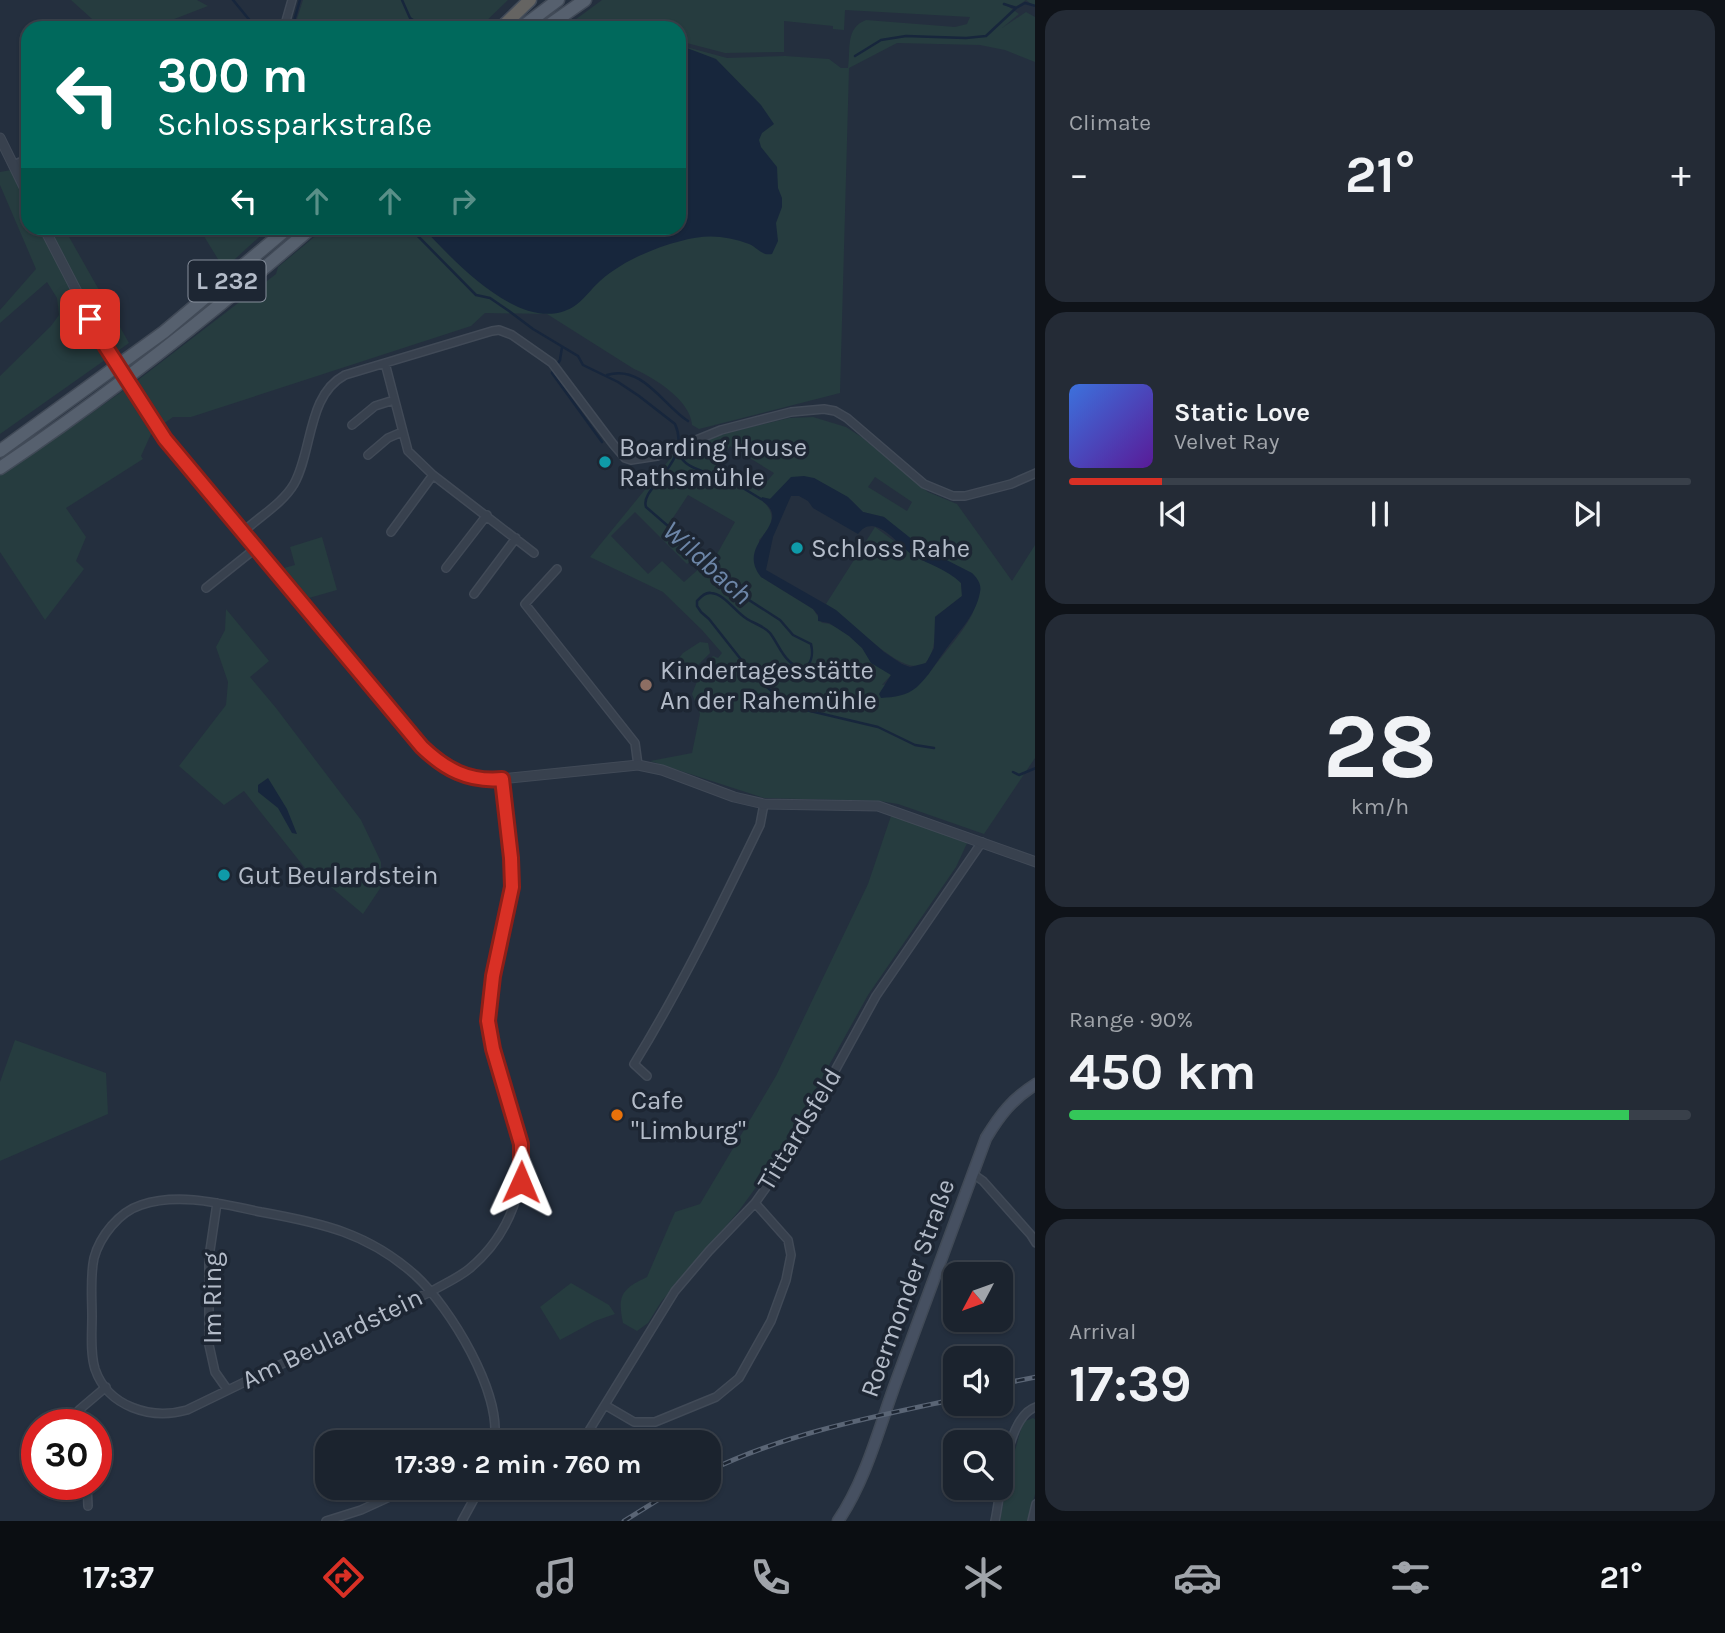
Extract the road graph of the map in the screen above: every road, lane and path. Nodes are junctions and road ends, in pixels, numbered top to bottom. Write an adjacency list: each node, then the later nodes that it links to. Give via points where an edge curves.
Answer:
1 (292, 0): 5 (street)
2 (530, 0): 6 (highway)
3 (558, 0): 7 (main road)
4 (585, 0): 8 (main road)
5 (286, 21)
6 (508, 21)
7 (530, 21)
8 (555, 21)
9 (0, 138): 11 (street)
10 (21, 162): 11 (street)
11 (13, 165): 12 (street)
12 (21, 181)
13 (48, 235): 26 (street, bridge, via 104,344 165,439)
14 (280, 235): 20 (main road, L 232, via 164,332)
15 (303, 235): 22 (main road, L 232, via 117,386)
16 (385, 363): 17 (street); 23 (street, via 492,331 512,335 555,367 625,458 651,458 721,430 791,412 824,409 847,418 924,484 953,496 1011,484); 26 (street, via 332,381 322,397 291,488)
17 (394, 400): 18 (street, via 375,406); 19 (street)
18 (352, 425)
19 (402, 432): 21 (street); 24 (street, via 408,451)
20 (0, 451)
21 (368, 455)
22 (0, 468)
23 (1035, 473)
24 (433, 475): 25 (street); 27 (street)
25 (487, 515): 28 (street); 31 (street)
26 (243, 532): 29 (street)
27 (391, 532)
28 (516, 538): 30 (street); 34 (street)
29 (256, 548): 33 (street); 36 (street, via 429,753 456,772)
30 (534, 552)
31 (446, 568)
32 (557, 569): 35 (street, via 524,604 635,743)
33 (206, 588)
34 (474, 594)
35 (638, 765): 36 (street); 37 (street)
36 (502, 779): 46 (street, via 512,887 488,1021 521,1144 521,1182 510,1217 493,1243 468,1270)
37 (764, 804): 38 (street, via 878,806); 40 (street, via 760,825 680,989 634,1064)
38 (982, 842): 39 (street); 44 (street, Tittardsfeld, via 876,996 789,1154)
39 (1035, 862)
40 (647, 1076)
41 (1035, 1084): 42 (main road, Roermonder Straße, via 1002,1112)
42 (972, 1174): 45 (street, via 984,1181); 61 (main road, Roermonder Straße, via 879,1436)
43 (218, 1203): 46 (street, Am Beulardstein, via 329,1226 370,1242); 47 (street, Am Beulardstein, via 168,1198 138,1205 106,1234 94,1258 92,1276 92,1357); 48 (street, Im Ring, via 209,1257 209,1345 215,1372)
44 (755, 1203): 49 (street, Tittardsfeld, via 676,1291); 49 (street, via 788,1240 792,1255 771,1321 732,1387 708,1402 655,1422 634,1422)
45 (1035, 1244)
46 (432, 1291): 48 (street, Am Beulardstein); 52 (street, via 485,1384 496,1418)
47 (106, 1387): 48 (street, Am Beulardstein, via 130,1408 162,1415 187,1410); 51 (street)
48 (226, 1390)
49 (605, 1405): 53 (street, Tittardsfeld)
50 (1035, 1407): 62 (street, via 1023,1415 1010,1442)
51 (80, 1409)
52 (495, 1430)
53 (589, 1430)
54 (88, 1500): 58 (street)
55 (383, 1500): 59 (street)
56 (473, 1500): 60 (street)
57 (1035, 1504): 63 (street)
58 (88, 1506)
59 (326, 1521)
60 (462, 1521)
61 (838, 1521)
62 (995, 1521)
63 (1032, 1521)

